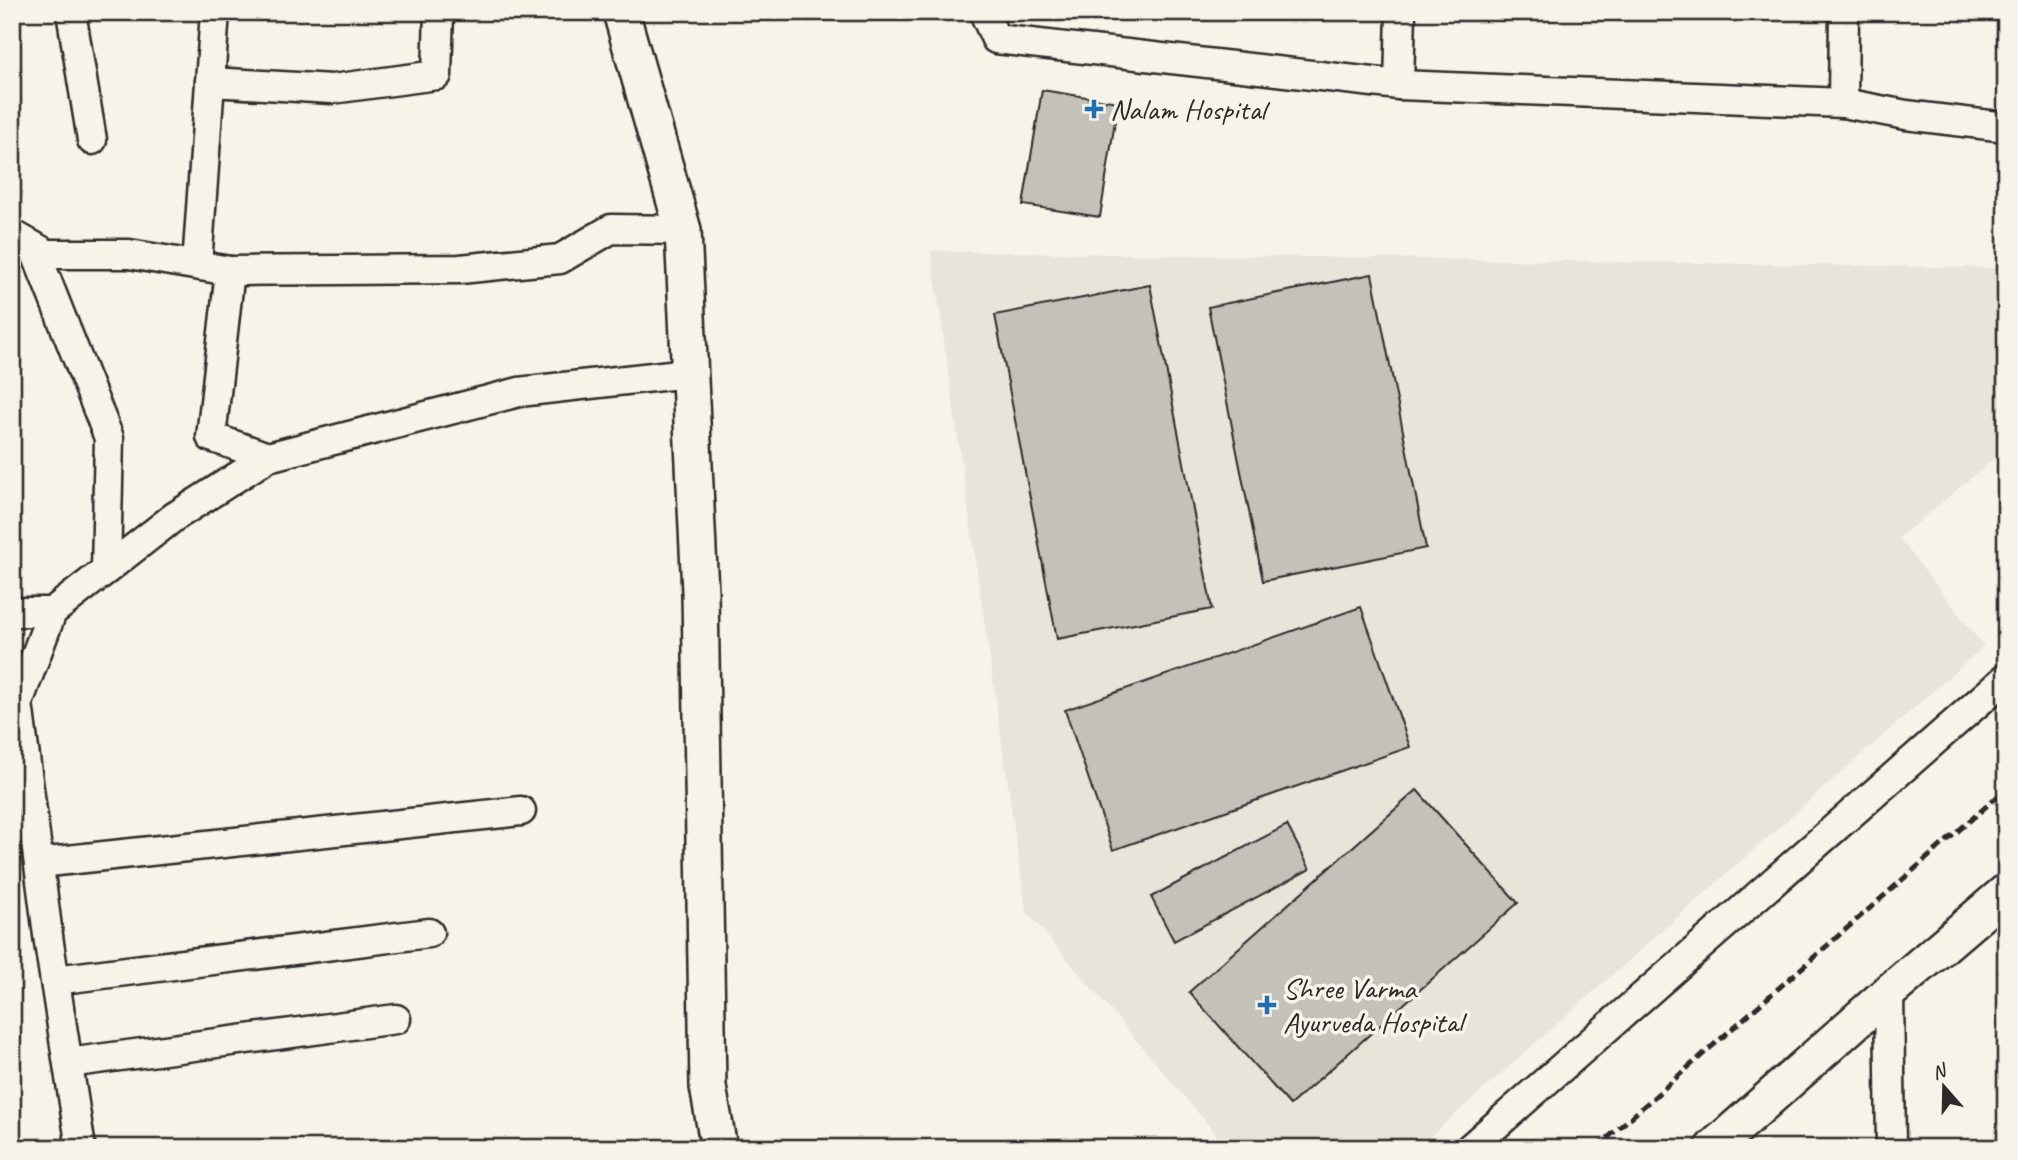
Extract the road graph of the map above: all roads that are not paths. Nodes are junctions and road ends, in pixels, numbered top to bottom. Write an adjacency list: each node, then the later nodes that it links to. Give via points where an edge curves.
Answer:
1 (71, 12): 12 (street)
2 (215, 12): 8 (street)
3 (439, 12): 8 (street, via 437,75 332,89)
4 (621, 12): 13 (street)
5 (986, 12): 9 (street, via 996,39)
6 (1401, 12): 9 (street)
7 (1844, 12): 10 (street)
8 (211, 82): 15 (street)
9 (1399, 85): 10 (street)
10 (1843, 103): 11 (street)
11 (2006, 127)
12 (92, 140)
13 (683, 230): 16 (street, via 611,229 560,259 460,269); 17 (street)
14 (23, 240): 15 (street, via 47,254 130,254); 19 (street, via 109,438)
15 (197, 265): 16 (street)
16 (230, 271): 18 (street, via 211,437)
17 (688, 373): 18 (street, via 519,391); 33 (street, via 700,592 708,1087)
18 (268, 457): 19 (street, via 174,517)
19 (106, 570): 21 (street)
20 (12, 612): 21 (street)
21 (52, 612): 23 (street)
22 (2006, 678): 34 (street)
23 (14, 696): 25 (street)
24 (521, 811): 25 (street)
25 (39, 863): 28 (street)
26 (2006, 892): 29 (street)
27 (429, 933): 28 (street)
28 (55, 980): 31 (street)
29 (1889, 992): 35 (street); 36 (street)
30 (396, 1019): 31 (street)
31 (68, 1063): 32 (street)
32 (81, 1148)
33 (719, 1148)
34 (1470, 1148)
35 (1713, 1148)
36 (1891, 1148)

